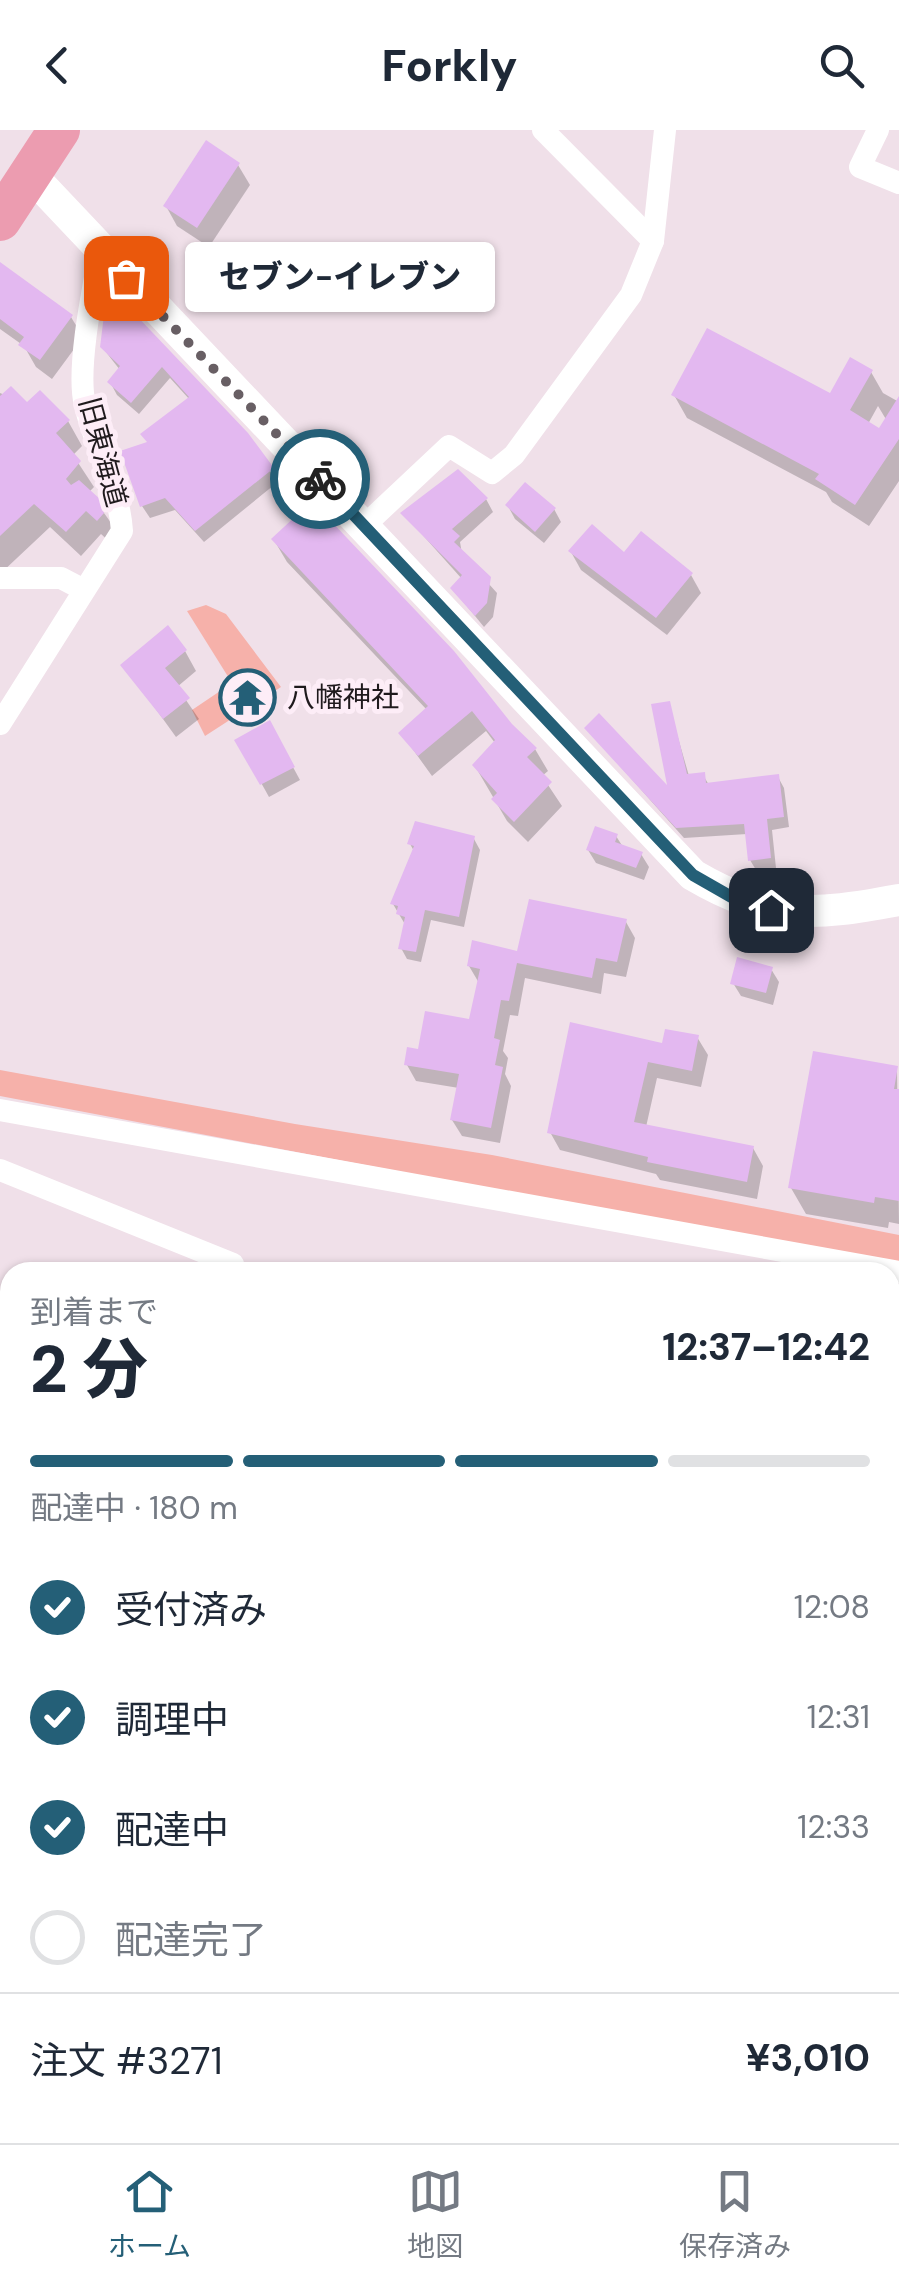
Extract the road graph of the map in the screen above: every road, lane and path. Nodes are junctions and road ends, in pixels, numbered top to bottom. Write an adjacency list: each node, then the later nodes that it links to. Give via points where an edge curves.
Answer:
1 (59, 130): 5 (highway)
2 (542, 130): 8 (street)
3 (665, 130): 8 (street)
4 (878, 130): 6 (street, via 860,168)
5 (30, 174): 7 (highway); 9 (street)
6 (899, 183)
7 (0, 220)
8 (653, 241): 10 (street, via 618,318 514,454 492,473 449,446)
9 (100, 250): 10 (street); 12 (street, 旧東海道, via 87,318 83,402 120,500 122,532)
10 (365, 525): 14 (street, via 693,875 771,910)
11 (0, 578): 12 (street, via 61,578)
12 (84, 590): 13 (street, 旧東海道)
13 (0, 724)
14 (899, 900)
15 (0, 1110): 18 (street)
16 (0, 1170): 17 (street)
17 (228, 1262)
18 (844, 1262)

